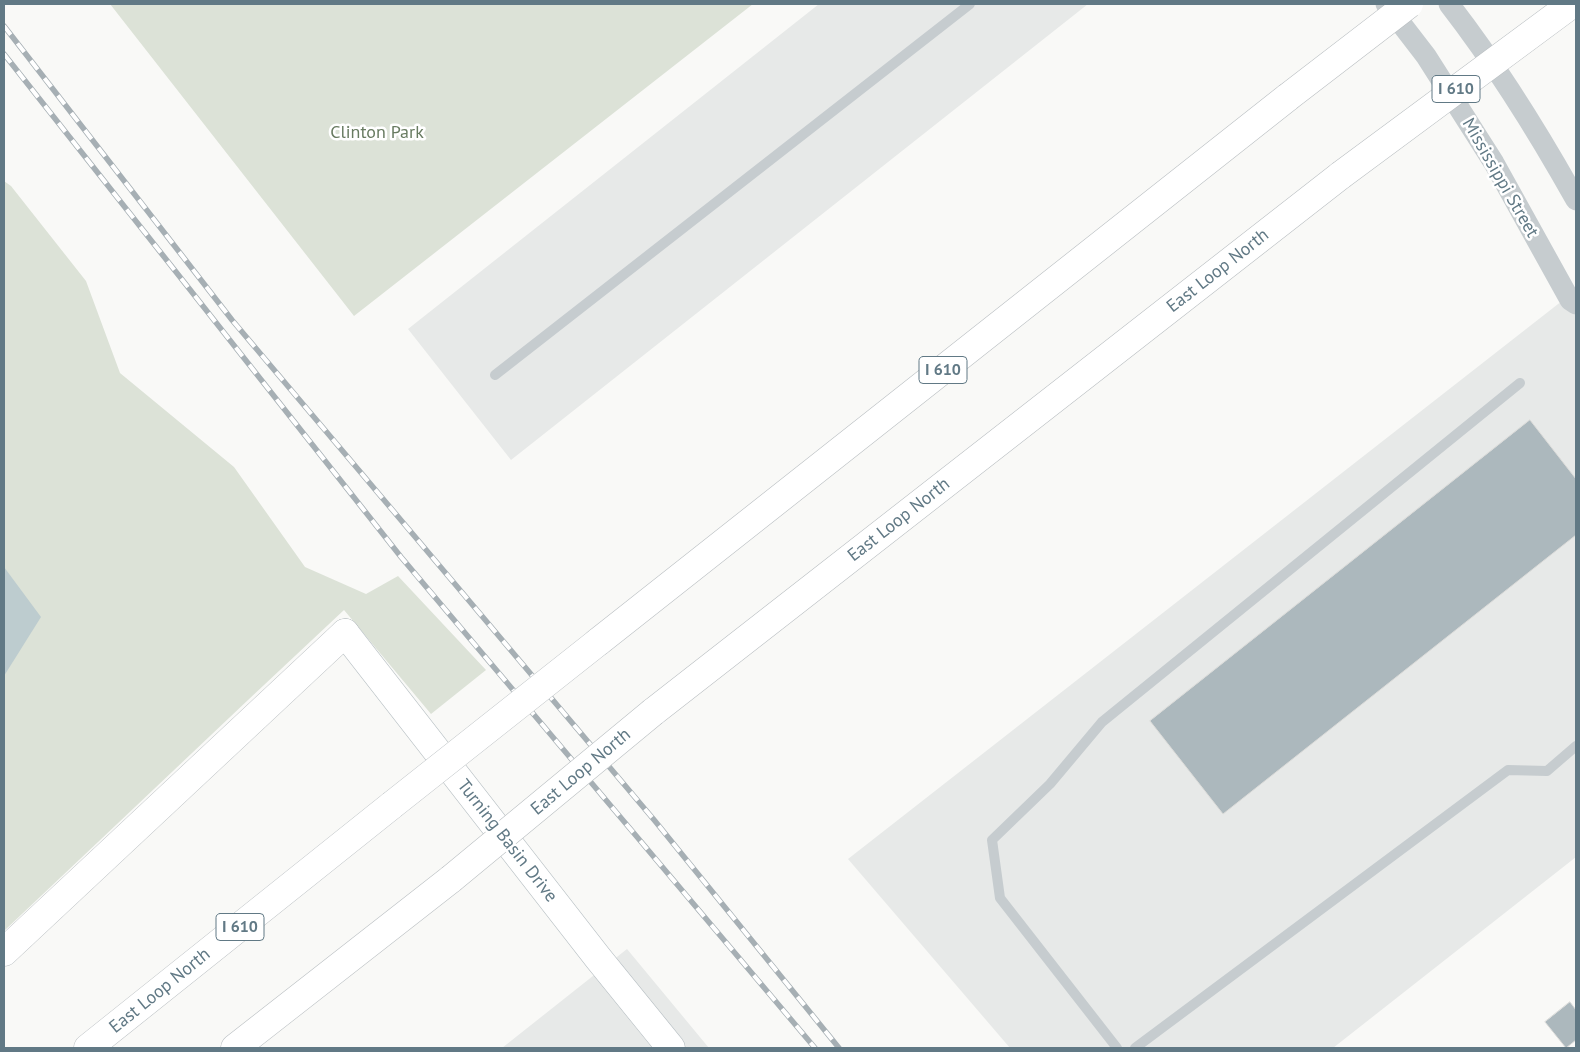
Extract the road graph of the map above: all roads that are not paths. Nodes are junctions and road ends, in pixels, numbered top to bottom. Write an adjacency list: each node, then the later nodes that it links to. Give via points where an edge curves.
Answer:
1 (970, 4): 8 (lane)
2 (1386, 4): 7 (street, Mississippi Street, via 1426,56 1494,163 1570,300)
3 (1410, 4): 12 (main road, East Loop North / I 610, bridge, via 1288,97)
4 (1449, 4): 6 (street, via 1538,133)
5 (1572, 4): 13 (main road, East Loop North / I 610, bridge, via 1341,175 653,712 451,879)
6 (1576, 200)
7 (1576, 304)
8 (495, 375)
9 (1520, 383): 15 (lane, via 1102,722 1050,784 992,840 1000,898)
10 (1576, 746): 16 (lane, via 1547,771 1508,770)
11 (4, 952): 14 (main road, Turning Basin Drive, via 345,633)
12 (88, 1048)
13 (235, 1048)
14 (671, 1048)
15 (1117, 1048)
16 (1136, 1048)

